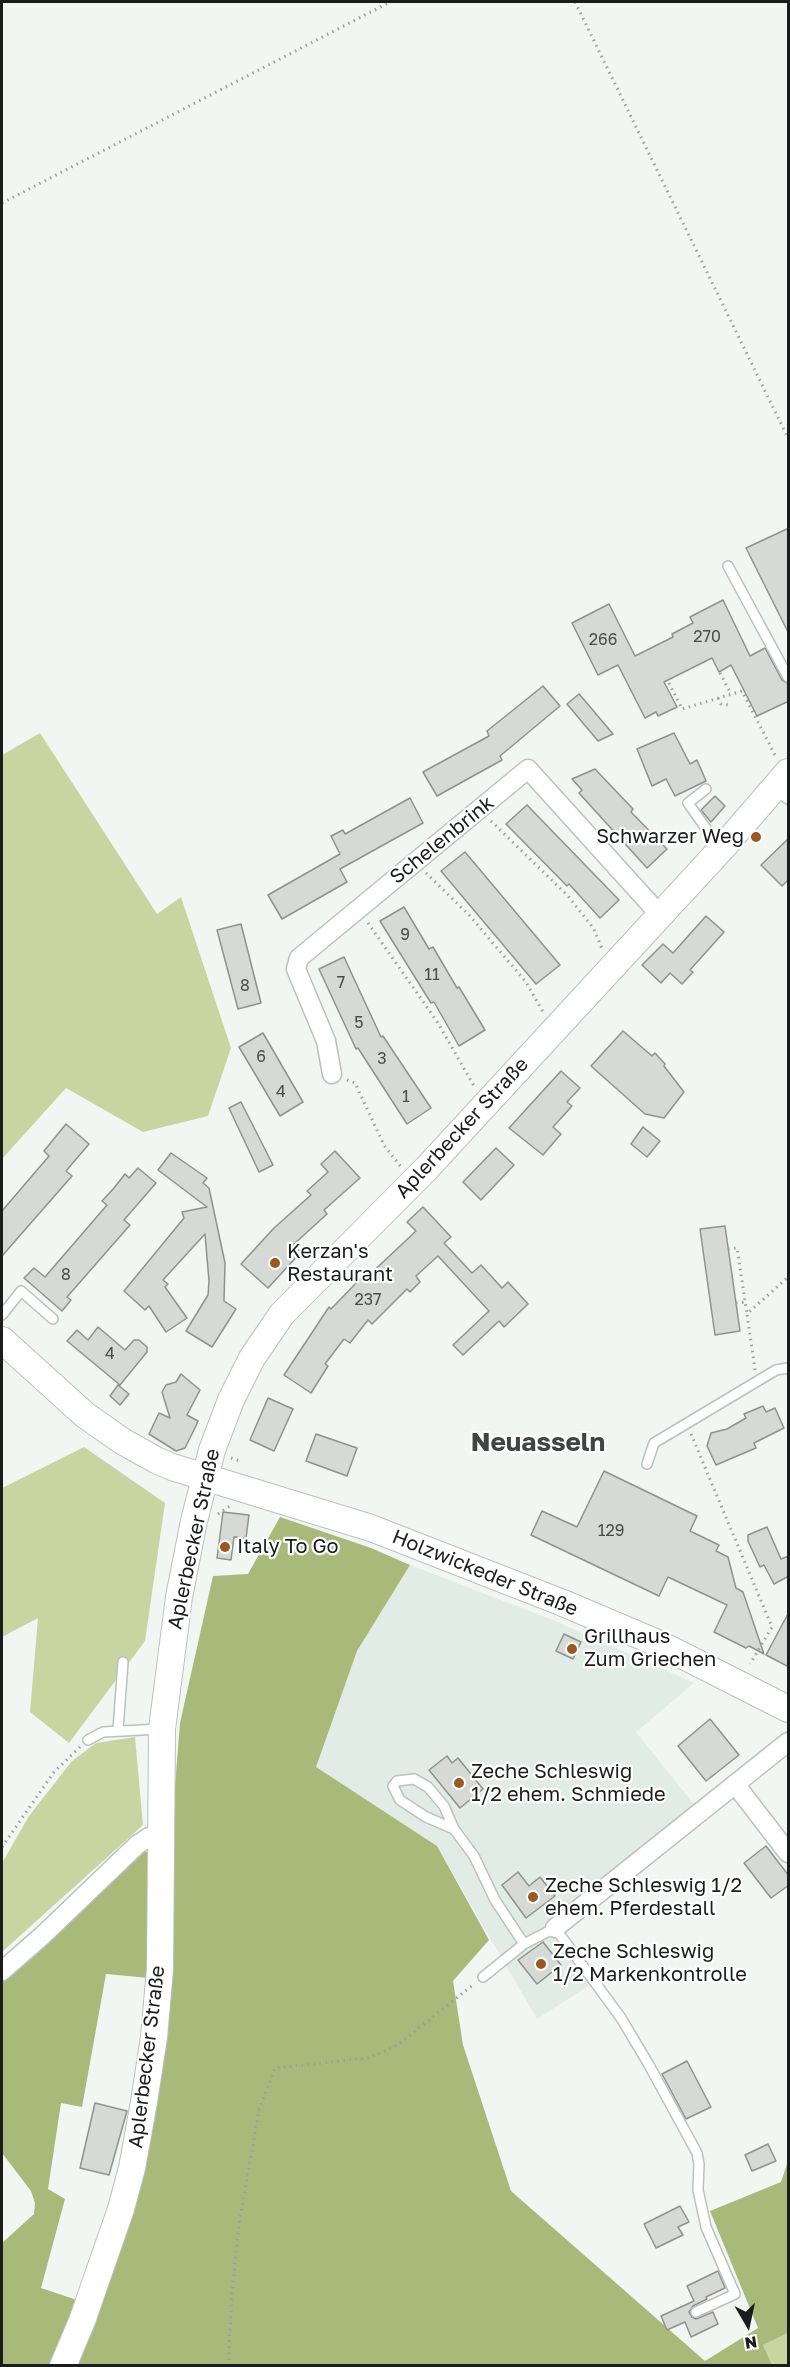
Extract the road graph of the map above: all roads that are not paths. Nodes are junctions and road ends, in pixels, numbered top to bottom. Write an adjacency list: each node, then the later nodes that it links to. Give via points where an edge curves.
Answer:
1 (728, 566): 2 (lane)
2 (789, 677)
3 (781, 779): 5 (main road, Aplerbecker Straße)
4 (706, 789): 5 (lane, via 688,803 710,834)
5 (724, 846): 6 (main road, Aplerbecker Straße)
6 (660, 915): 7 (street, Schelenbrink, via 528,769 299,958 296,969 326,1041); 13 (main road, Aplerbecker Straße, via 427,1168 282,1314 241,1379 214,1441)
7 (332, 1074)
8 (2, 1315): 9 (lane, via 21,1291)
9 (53, 1319)
10 (2, 1340): 13 (main road, Holzwickeder Straße, via 85,1415 122,1441 172,1467)
11 (789, 1368): 12 (lane, via 777,1370 654,1443)
12 (646, 1464)
13 (204, 1477): 15 (main road, Holzwickeder Straße, via 371,1528 563,1603 662,1645); 16 (main road, Aplerbecker Straße, via 179,1597)
14 (123, 1662): 17 (lane)
15 (789, 1709)
16 (162, 1729): 17 (lane); 22 (main road, Aplerbecker Straße)
17 (118, 1730): 18 (lane)
18 (88, 1740)
19 (789, 1742): 20 (street)
20 (735, 1784): 23 (street); 24 (street)
21 (454, 1829): 21 (lane, via 444,1806 428,1787 414,1779 397,1781 393,1786 400,1800); 25 (lane, via 474,1856 495,1900)
22 (161, 1838): 26 (street, via 149,1837 137,1845); 29 (main road, Aplerbecker Straße, via 160,1969 154,2037 132,2168 82,2321)
23 (789, 1853)
24 (555, 1928): 25 (lane); 28 (lane, via 621,2018 697,2153 698,2190 706,2227 735,2294)
25 (524, 1944): 27 (lane)
26 (2, 1971)
27 (483, 1977)
28 (696, 2312)
29 (63, 2366)

